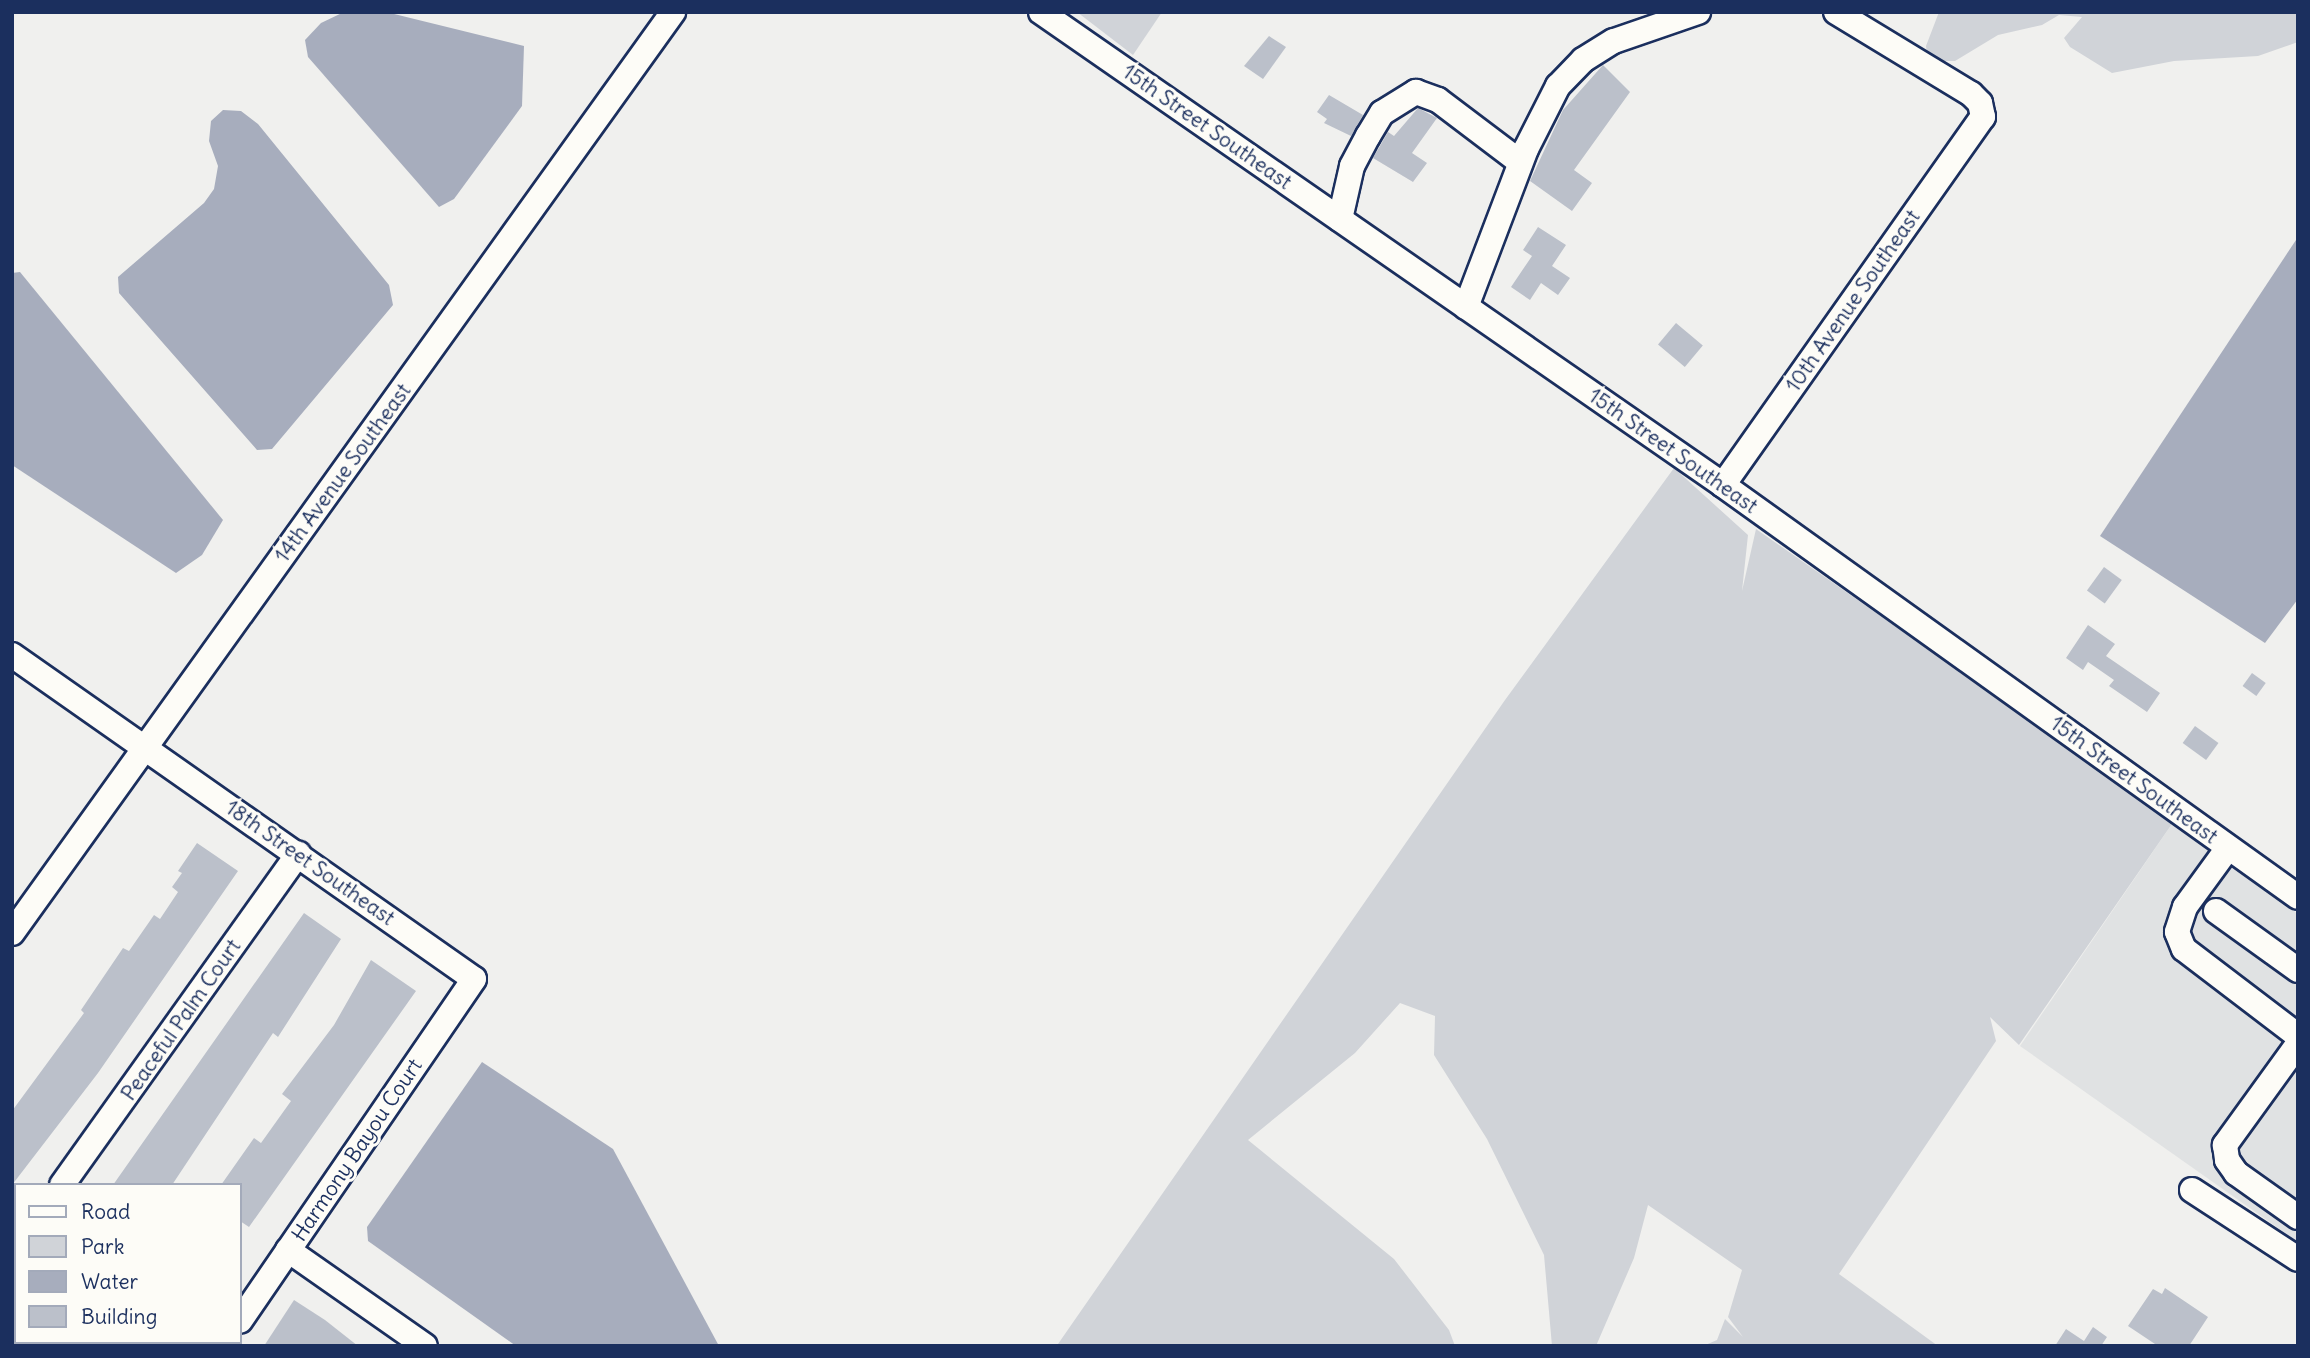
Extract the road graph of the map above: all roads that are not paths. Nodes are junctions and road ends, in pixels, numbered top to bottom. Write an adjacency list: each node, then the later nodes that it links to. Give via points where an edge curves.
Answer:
1 (673, 12): 10 (street, 14th Avenue Southeast)
2 (1041, 12): 6 (street, 15th Street Southeast)
3 (1698, 12): 5 (street, via 1614,41 1583,60 1558,86)
4 (1840, 13): 8 (street, 10th Avenue Southeast, via 1970,94 1980,103 1983,117)
5 (1520, 162): 6 (street, via 1438,100 1416,92 1382,113 1368,136 1352,166); 7 (street)
6 (1340, 219): 7 (street, 15th Street Southeast)
7 (1466, 307): 8 (street, 15th Street Southeast)
8 (1723, 485): 11 (street, 15th Street Southeast)
9 (12, 655): 10 (street, 18th Street Southeast)
10 (146, 748): 12 (street, 18th Street Southeast); 15 (street, 14th Avenue Southeast)
11 (2228, 848): 13 (street, 15th Street Southeast); 18 (street, via 2185,907 2177,932 2184,949)
12 (298, 854): 17 (street, 18th Street Southeast); 20 (street, Peaceful Palm Court)
13 (2298, 897)
14 (2216, 911): 16 (street)
15 (12, 933)
16 (2298, 970)
17 (474, 979): 23 (street, Harmony Bayou Court)
18 (2298, 1036)
19 (2298, 1044): 22 (street, via 2225,1145 2227,1160 2236,1173)
20 (63, 1183)
21 (2192, 1189): 24 (street)
22 (2298, 1217)
23 (288, 1250): 25 (street, Harmony Bayou Court); 26 (street)
24 (2298, 1259)
25 (242, 1318)
26 (425, 1346)

